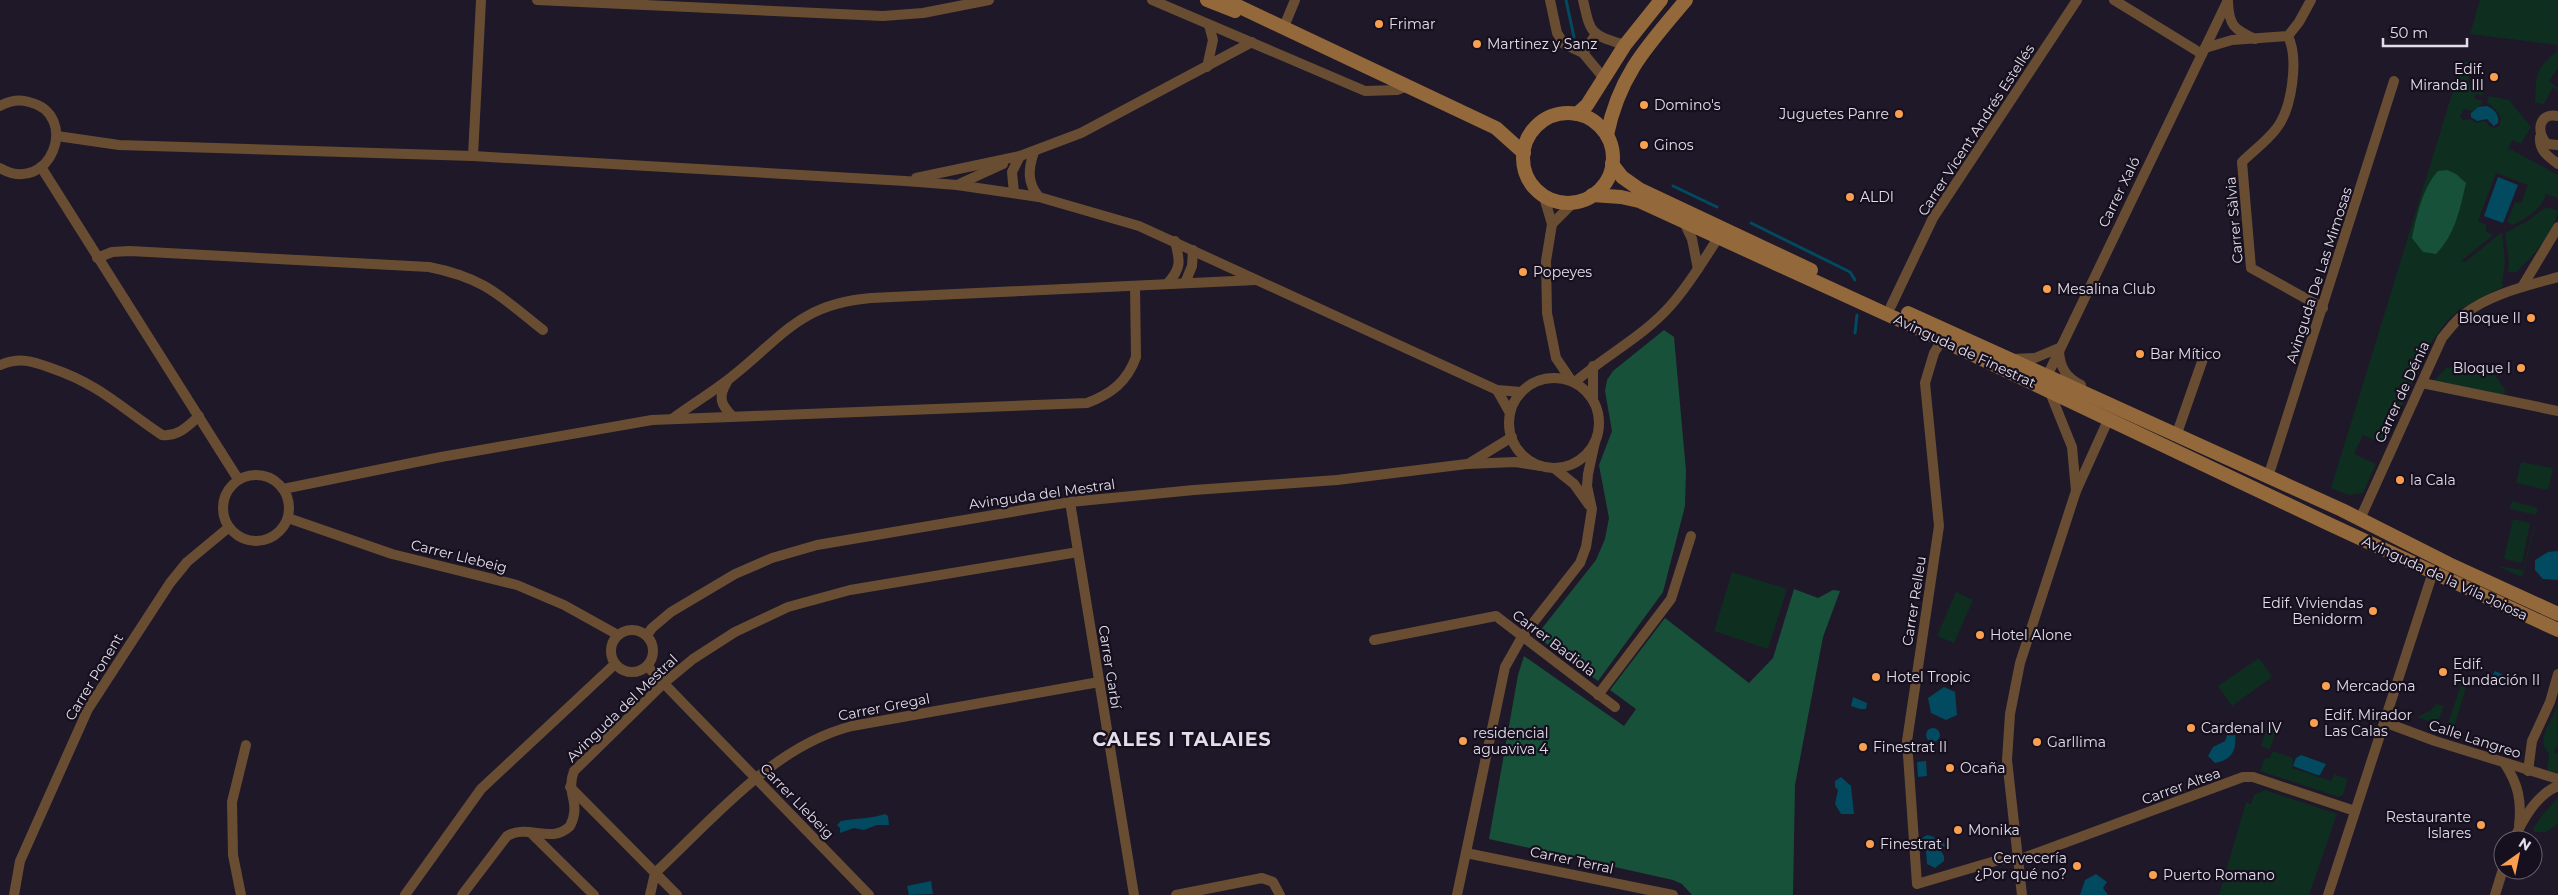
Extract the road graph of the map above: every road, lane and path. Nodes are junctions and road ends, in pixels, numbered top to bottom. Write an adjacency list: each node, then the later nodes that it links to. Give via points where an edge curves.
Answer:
1 (482, 0): 43 (street)
2 (536, 0): 17 (street, via 884,16)
3 (968, 0): 17 (street)
4 (989, 0): 17 (street)
5 (1152, 0): 19 (street)
6 (1207, 0): 18 (main road)
7 (1226, 0): 18 (main road)
8 (1295, 0): 20 (street)
9 (1550, 0): 27 (street, via 1557,33 1564,44)
10 (1583, 0): 21 (street, via 1590,28)
11 (1661, 0): 25 (main road)
12 (1686, 0): 37 (main road, via 1629,72 1614,105)
13 (2077, 0): 70 (street, Carrer Vicent Andrés Estellés, via 1933,218)
14 (2114, 0): 26 (street)
15 (2228, 0): 23 (street, via 2228,18 2236,30); 26 (street, Carrer Xaló)
16 (2311, 0): 22 (street)
17 (954, 7)
18 (1266, 21): 20 (main road)
19 (1209, 25): 24 (street); 28 (street, via 1213,40)
20 (1283, 28): 31 (main road)
21 (1596, 34): 25 (street); 27 (street)
22 (2288, 36): 23 (street); 71 (street, Carrer Sàlvia, via 2293,46 2293,87 2277,128 2242,162 2251,268)
23 (2256, 40): 26 (street, via 2221,42)
24 (1252, 42): 28 (street); 31 (street, via 1365,91 1375,93)
25 (1625, 45): 29 (main road)
26 (2204, 51): 74 (street, Carrer Xaló)
27 (1583, 53): 29 (street)
28 (1207, 67): 41 (street, via 1081,133)
29 (1603, 77): 33 (main road, via 1587,105)
30 (2394, 81): 71 (street, Avinguda De Las Mimosas)
31 (1408, 86): 35 (main road)
32 (1, 104): 38 (street, via 23,100 43,108 50,116)
33 (1577, 114): 36 (main road, via 1554,115); 37 (main road, via 1595,122)
34 (2558, 116): 39 (street, via 2544,119 2539,127)
35 (1496, 128): 36 (main road, via 1514,132); 42 (main road)
36 (1534, 129): 42 (main road)
37 (1607, 135): 46 (main road)
38 (57, 136): 43 (street, via 119,145); 47 (street, via 50,159)
39 (2540, 137): 40 (street, via 2547,144); 45 (street, via 2539,146)
40 (2557, 146): 45 (street)
41 (1034, 152): 44 (street); 54 (street, via 1028,175 1031,188)
42 (1524, 153): 52 (main road, via 1529,179)
43 (473, 156): 49 (street)
44 (1020, 156): 49 (street); 50 (street); 51 (street, via 1012,172)
45 (2556, 163)
46 (1612, 164): 53 (main road, via 1608,179); 70 (main road, Avinguda de Finestrat, via 1622,177 1639,189)
47 (41, 167): 48 (street, via 24,174); 62 (street)
48 (0, 168)
49 (905, 181): 50 (street)
50 (957, 185): 51 (street)
51 (1014, 193): 54 (street)
52 (1543, 194): 55 (main road, via 1555,200); 57 (street)
53 (1592, 195): 55 (main road); 56 (main road, Avinguda de Finestrat, via 1639,201)
54 (1039, 197): 60 (street, via 1094,211)
55 (1574, 202): 57 (street)
56 (1684, 222): 59 (main road, Avinguda de Finestrat); 63 (street, via 1692,239)
57 (1552, 224): 76 (street, via 1546,261 1547,313)
58 (2558, 227): 69 (street)
59 (1718, 238): 63 (street); 73 (main road, Avinguda de Finestrat)
60 (1175, 241): 61 (street); 67 (street, via 1180,260 1177,274)
61 (1193, 250): 65 (street); 66 (street, via 1192,266)
62 (97, 258): 72 (street, via 112,252 130,251 429,267 456,272 478,281); 93 (street)
63 (1698, 269): 80 (street, via 1671,305 1634,338)
64 (2558, 277): 69 (street, Carrer de Dénia)
65 (1259, 280): 66 (street); 86 (street)
66 (1185, 283): 67 (street)
67 (1166, 284): 68 (street)
68 (1135, 286): 82 (street, via 836,302 796,322); 94 (street, via 1136,357 1132,368 1106,397 1087,404)
69 (2522, 287): 84 (street, Carrer de Dénia, via 2463,315 2442,338)
70 (1891, 306): 77 (main road, Avinguda de Finestrat)
71 (2324, 308): 103 (street, Avinguda De Las Mimosas)
72 (543, 330)
73 (1942, 340): 85 (main road, Avinguda de Finestrat, via 2033,382); 144 (street, Carrer Relleu, via 1934,353 1925,384 1939,526 1907,740 1917,884 2002,859)
74 (2059, 348): 77 (street, via 2035,358); 78 (street); 85 (street, Carrer Xaló)
75 (2204, 356): 97 (street)
76 (1556, 358): 81 (street); 83 (street)
77 (2007, 358): 85 (main road, Avinguda de Finestrat)
78 (2059, 361): 85 (street, via 2058,370); 92 (street, via 2070,379)
79 (0, 365): 93 (street, via 16,359 78,377 109,395 162,435 180,432)
80 (1593, 366): 83 (street); 88 (street)
81 (1549, 378): 83 (street); 87 (street)
82 (729, 379): 94 (street, via 721,391 720,400); 96 (street)
83 (1573, 381): 88 (street)
84 (2422, 383): 90 (street); 111 (street, Carrer de Dénia)
85 (2049, 384): 89 (main road, Avinguda de Finestrat); 95 (main road, Avinguda de Finestrat); 106 (street, via 2072,447)
86 (1497, 390): 87 (street); 91 (street)
87 (1520, 392): 91 (street)
88 (1593, 400): 99 (street, via 1599,417)
89 (2097, 400): 92 (main road, Avinguda de Finestrat); 95 (street)
90 (2558, 411)
91 (1510, 413): 98 (street)
92 (2130, 415): 95 (street, via 2114,414); 97 (main road, Avinguda de Finestrat)
93 (199, 416): 104 (street)
94 (732, 417): 96 (street)
95 (2109, 418): 106 (street); 112 (main road, Avinguda de Finestrat)
96 (672, 419): 105 (street, via 588,430)
97 (2176, 436): 103 (main road, Avinguda de Finestrat)
98 (1512, 438): 100 (street, Avinguda del Mestral); 101 (street, via 1528,460)
99 (1595, 442): 102 (street, via 1578,461); 108 (street, via 1587,486)
100 (1467, 464): 101 (street, Avinguda del Mestral, via 1514,462); 107 (street, Avinguda del Mestral, via 1337,480)
101 (1541, 466): 102 (street)
102 (1554, 468): 108 (street, via 1574,484)
103 (2268, 477): 109 (main road, Avinguda de Finestrat)
104 (238, 479): 105 (street, via 257,474 267,476); 113 (street, via 224,496 224,518)
105 (283, 489): 110 (street, via 289,503)
106 (2076, 491): 144 (street, via 2020,663 2010,714 2006,760)
107 (1070, 502): 116 (street, Carrer Garbí); 122 (street, Avinguda del Mestral, via 795,551 752,566 700,593 660,621)
108 (1592, 509): 123 (street, via 1580,563)
109 (2342, 510): 111 (main road, Avinguda de la Vila Joiosa)
110 (288, 518): 113 (street, via 276,535 256,542 236,535); 121 (street, Carrer Llebeig, via 392,554 517,585 564,605)
111 (2360, 519): 115 (main road, Avinguda de la Vila Joiosa)
112 (2332, 526): 118 (main road, Avinguda de la Vila Joiosa)
113 (228, 528): 147 (street, Carrer Ponent, via 187,562 170,583 88,709 20,861)
114 (1690, 536): 130 (street, Carrer Badiola, via 1671,599)
115 (2424, 551): 117 (main road, Avinguda de la Vila Joiosa); 118 (main road, Avinguda de la Vila Joiosa)
116 (1078, 552): 128 (street, Carrer Garbí); 129 (street, Avinguda del Mestral, via 814,598 735,632 693,659)
117 (2449, 564): 118 (main road, Avinguda de la Vila Joiosa, via 2442,563); 119 (main road, Avinguda de la Vila Joiosa)
118 (2434, 569): 120 (main road, Avinguda de la Vila Joiosa); 132 (street)
119 (2558, 614)
120 (2558, 630)
121 (618, 635): 122 (street, via 636,629); 125 (street, via 611,652)
122 (648, 635): 126 (street, via 654,651)
123 (1522, 637): 124 (street, Carrer Badiola, via 1496,616); 130 (street, Carrer Badiola); 143 (street, via 1505,667)
124 (1374, 640)
125 (615, 664): 126 (street, via 635,672); 149 (street, via 481,789)
126 (648, 666): 129 (street, Carrer Llebeig)
127 (2558, 674): 135 (street, via 2550,702 2532,741)
128 (1099, 682): 136 (street, Carrer Gregal, via 835,730 792,751); 155 (street, Carrer Garbí)
129 (664, 683): 136 (street, Carrer Llebeig); 138 (street, Avinguda del Mestral, via 577,767)
130 (1598, 695): 131 (street, Carrer Badiola)
131 (1615, 707)
132 (2384, 722): 134 (street, Calle Langreo); 140 (street)
133 (246, 745): 148 (street, via 232,802 233,855)
134 (2504, 764): 135 (street, Calle Langreo); 141 (street, via 2514,778 2520,797)
135 (2528, 771): 137 (street, Calle Langreo)
136 (756, 778): 145 (street, Carrer Gregal); 154 (street, Carrer Llebeig)
137 (2558, 779)
138 (569, 786): 142 (street, via 576,809 570,826 565,831 547,836); 145 (street)
139 (2558, 786): 141 (street, via 2542,797)
140 (2355, 811): 144 (street, Carrer Altea, via 2253,777 2243,777); 161 (street)
141 (2518, 829)
142 (528, 830): 150 (street, via 507,836); 151 (street)
143 (1466, 853): 158 (street); 159 (street, Carrer Terral)
144 (2018, 860): 160 (street)
145 (656, 873): 152 (street); 153 (street)
146 (2500, 880): 162 (street)
147 (14, 895)
148 (241, 895)
149 (405, 895)
150 (462, 895)
151 (594, 895)
152 (650, 895)
153 (677, 895)
154 (869, 895)
155 (1134, 895)
156 (1176, 895): 157 (street, via 1262,878 1272,882)
157 (1280, 895)
158 (1457, 895)
159 (1673, 895)
160 (2022, 895)
161 (2328, 895)
162 (2495, 895)

